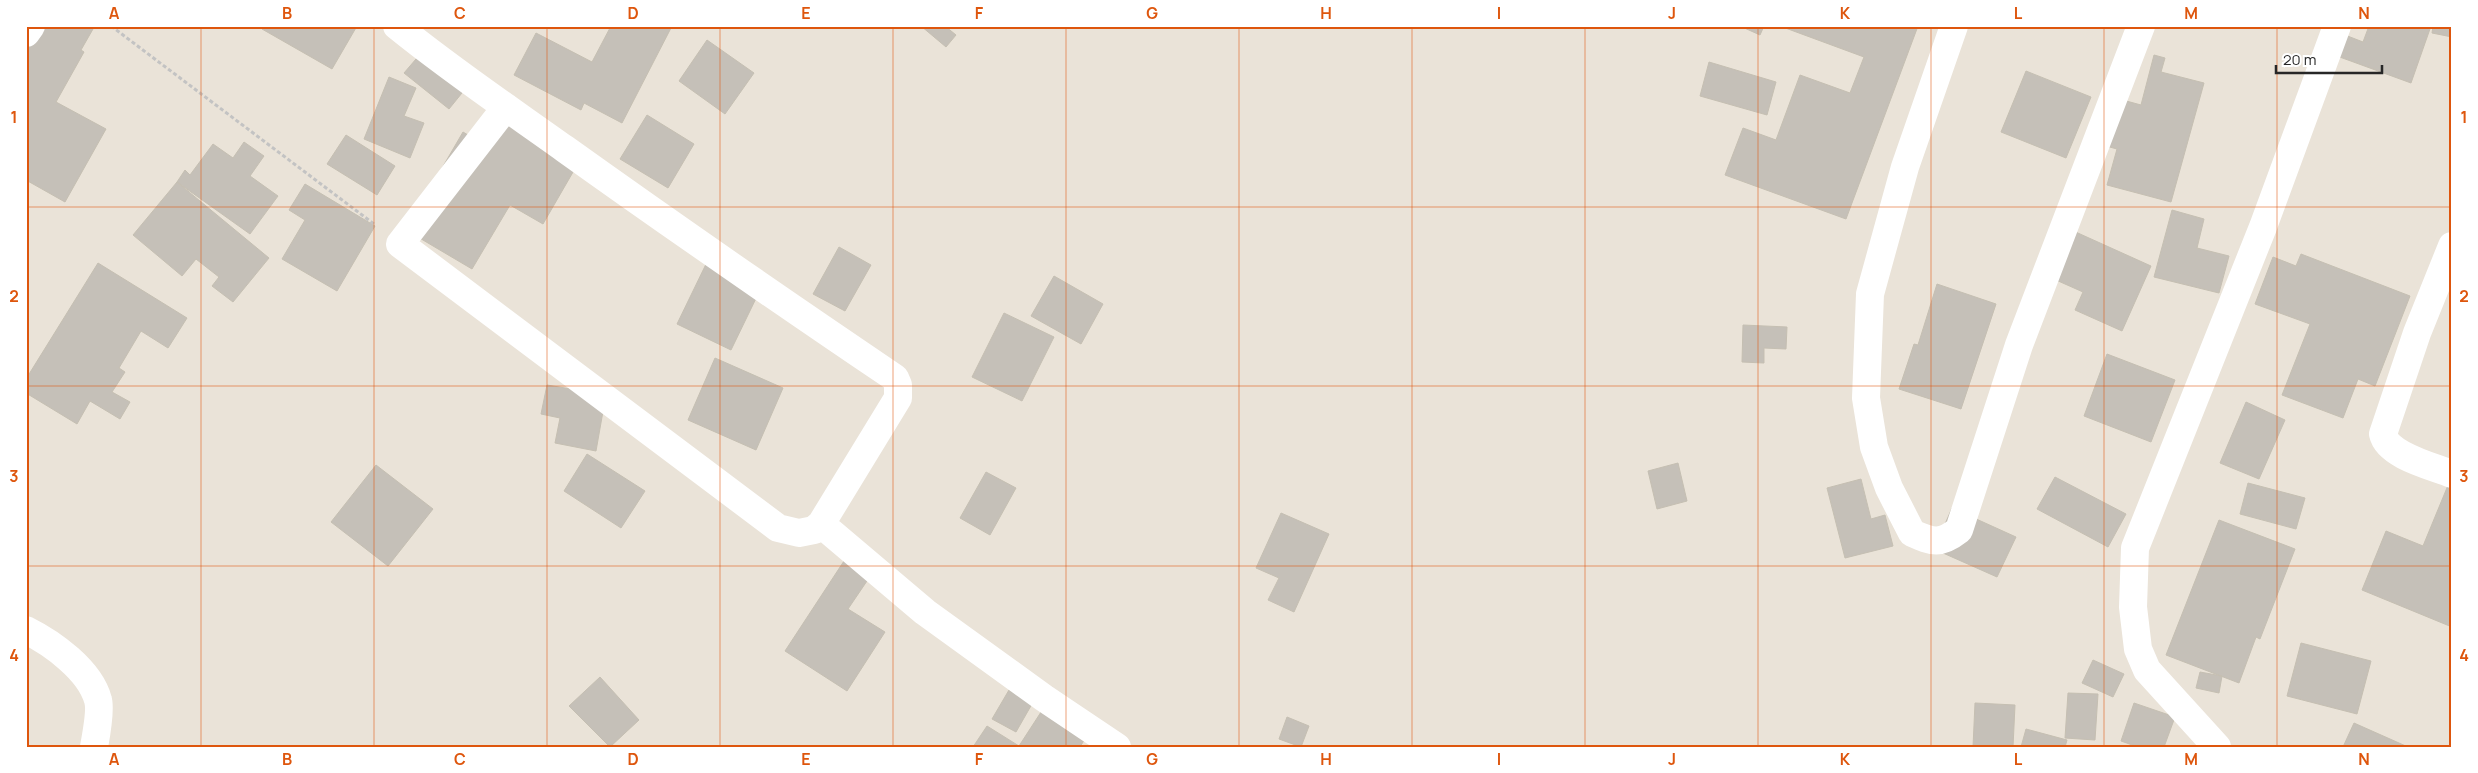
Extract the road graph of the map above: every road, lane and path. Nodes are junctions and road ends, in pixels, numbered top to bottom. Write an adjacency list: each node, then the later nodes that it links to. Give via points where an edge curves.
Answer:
1 (31, 26): 7 (street)
2 (111, 26): 9 (path)
3 (398, 26): 8 (street)
4 (1954, 26): 5 (street, via 1905,167 1882,247 1870,294 1867,361 1866,398 1874,446 1889,488 1912,533 1937,542 1959,530 2019,345)
5 (2141, 26)
6 (2336, 26): 16 (street, via 2263,227 2134,548 2132,607 2138,649 2147,670)
7 (26, 33)
8 (506, 107): 9 (street); 12 (street, via 704,248 895,378 898,398)
9 (400, 244): 12 (street, via 778,528 798,533 814,530)
10 (2452, 246): 11 (street, via 2417,333 2383,434 2385,442 2397,452)
11 (2452, 474)
12 (821, 524): 15 (street, via 925,612)
13 (26, 630): 14 (street, via 46,640 83,672 99,700)
14 (94, 747)
15 (1117, 747)
16 (2217, 747)

